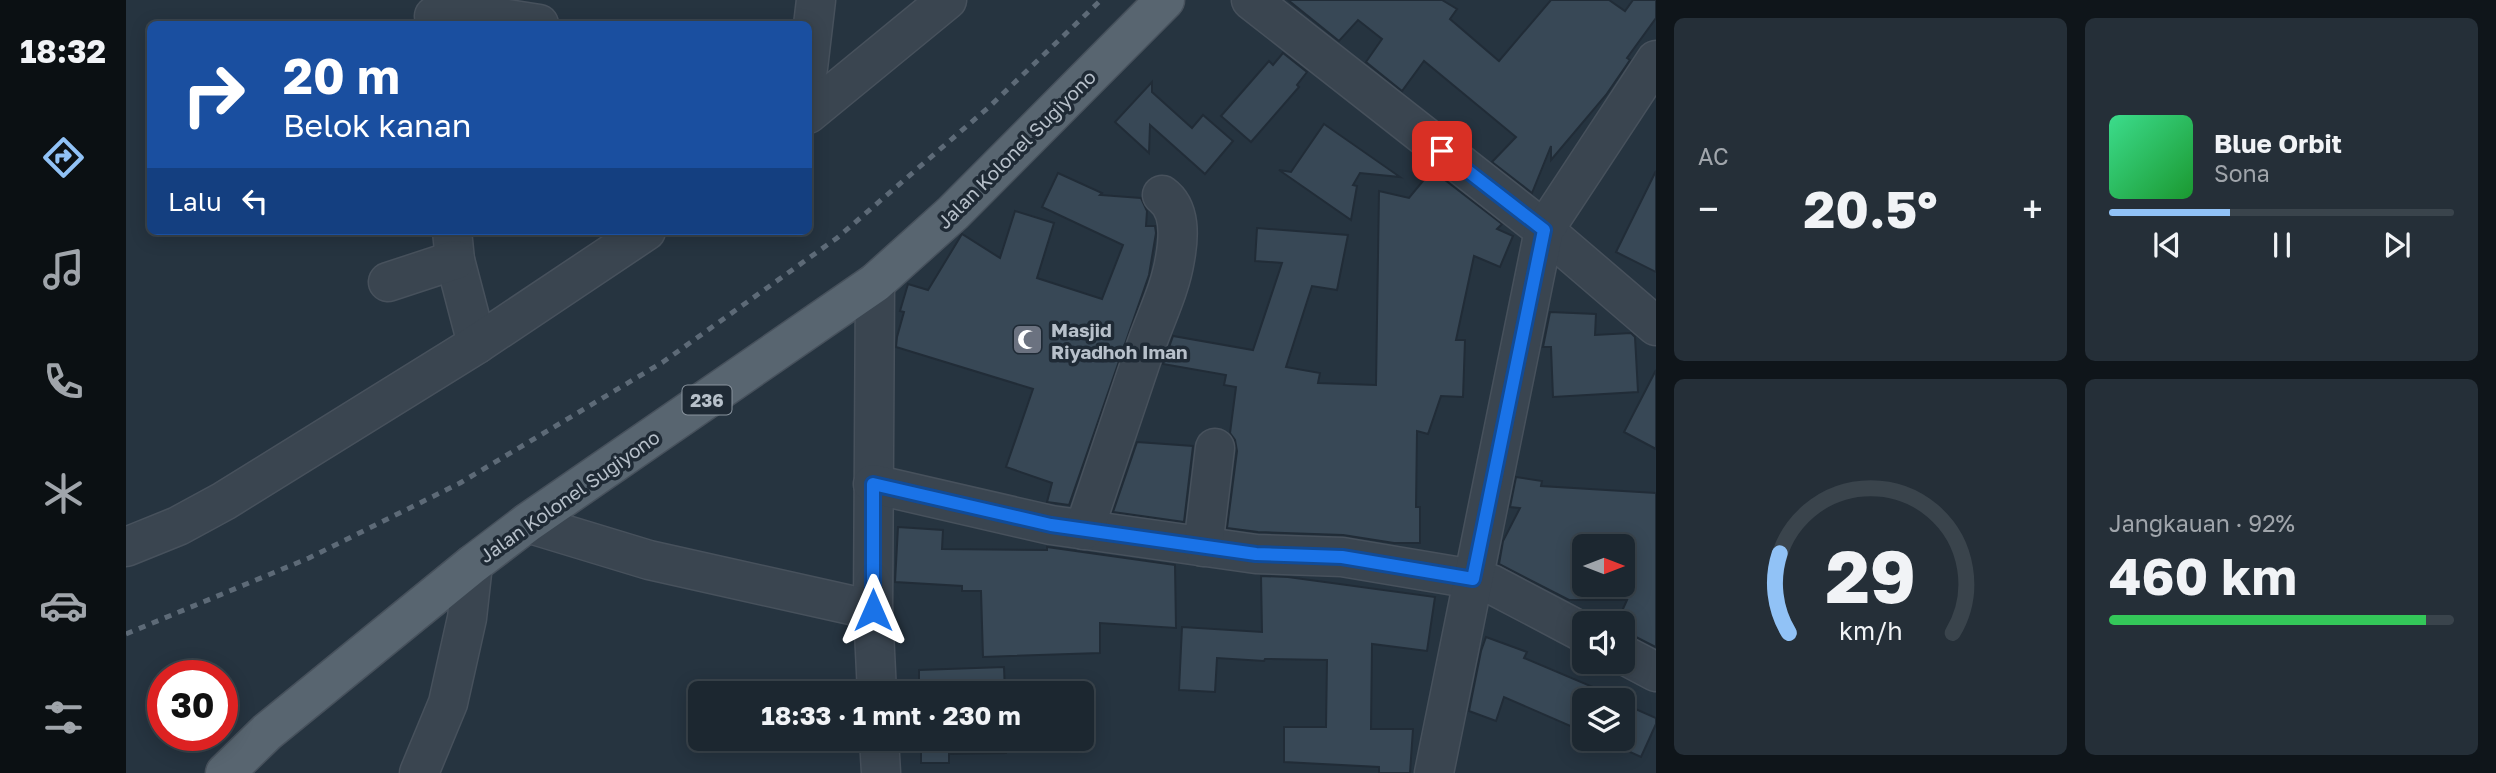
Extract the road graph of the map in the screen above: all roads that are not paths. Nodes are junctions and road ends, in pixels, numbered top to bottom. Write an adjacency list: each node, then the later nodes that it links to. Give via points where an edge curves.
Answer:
1 (816, 0): 7 (street)
2 (947, 0): 9 (street)
3 (1165, 0): 15 (main road, Jalan Kolonel Sugiyono / 236, via 953,214)
4 (1251, 0): 11 (street)
5 (435, 13): 6 (street)
6 (520, 21)
7 (812, 34)
8 (1656, 60): 11 (street)
9 (812, 111)
10 (1162, 195): 21 (street, via 1177,217 1175,258)
11 (1544, 230): 16 (street); 25 (street)
12 (640, 235): 17 (street)
13 (454, 245): 14 (street); 17 (street)
14 (388, 282)
15 (875, 283): 19 (street); 20 (main road, Jalan Kolonel Sugiyono / 236)
16 (1656, 326)
17 (477, 344): 22 (street, via 224,501)
18 (1215, 449): 23 (street)
19 (873, 484): 21 (street); 26 (street)
20 (527, 523): 24 (main road, Jalan Kolonel Sugiyono / 236); 26 (street, via 649,560)
21 (1084, 530): 23 (street)
22 (126, 547)
23 (1203, 547): 25 (street, via 1342,557)
24 (473, 564): 32 (main road, Jalan Kolonel Sugiyono / 236, via 267,732); 33 (street, via 467,618 448,703)
25 (1471, 595): 27 (street, via 1491,584); 35 (street)
26 (873, 610): 30 (street)
27 (1572, 627)
28 (1635, 661): 29 (street)
29 (1656, 672)
30 (876, 681)
31 (880, 751): 34 (street)
32 (225, 773)
33 (419, 773)
34 (881, 773)
35 (1434, 773)

